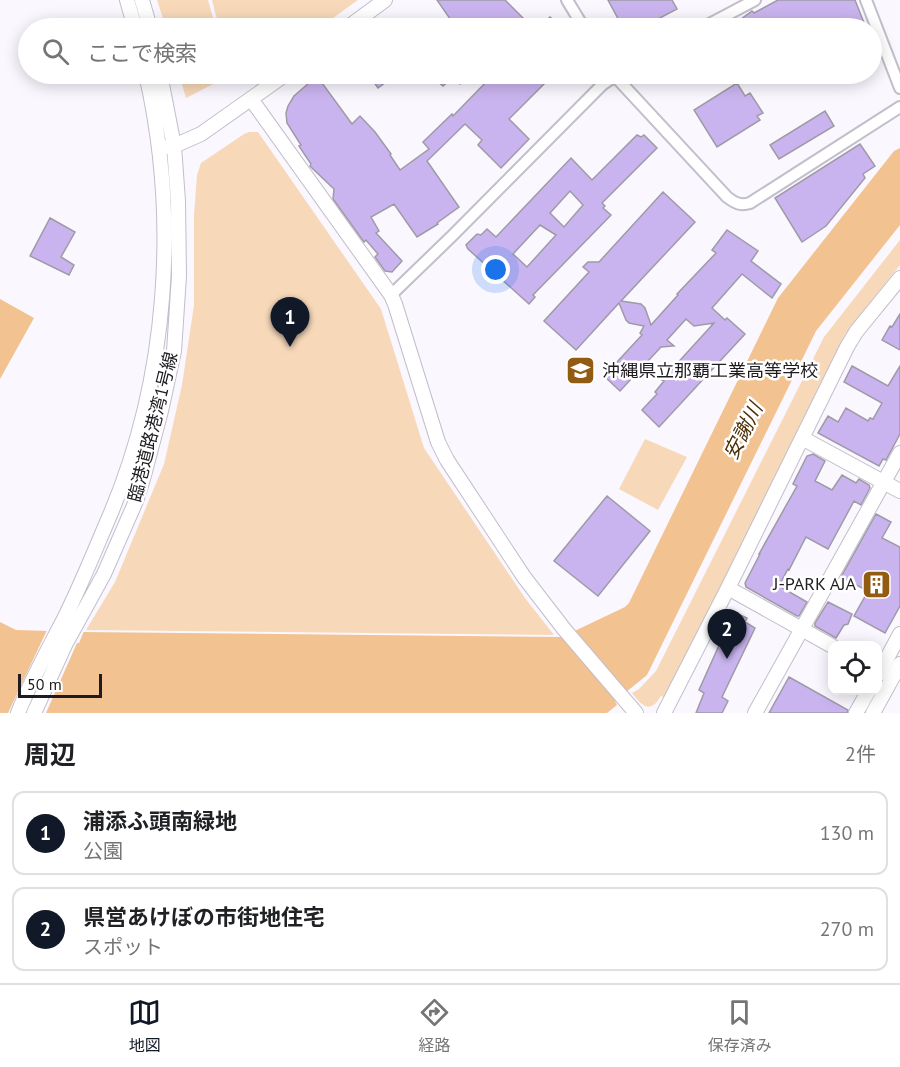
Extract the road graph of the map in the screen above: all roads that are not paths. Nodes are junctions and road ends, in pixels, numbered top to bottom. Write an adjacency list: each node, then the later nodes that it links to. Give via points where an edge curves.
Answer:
1 (127, 0): 7 (street)
2 (142, 0): 8 (street)
3 (385, 0): 9 (street)
4 (567, 0): 10 (street)
5 (755, 0): 11 (street)
6 (866, 0): 12 (street)
7 (132, 18)
8 (147, 18)
9 (360, 18)
10 (579, 18)
11 (721, 18)
12 (873, 18)
13 (882, 41): 19 (street)
14 (148, 84): 23 (street, 臨港道路港湾1号線)
15 (162, 84): 22 (street, 臨港道路港湾1号線)
16 (272, 84): 20 (street)
17 (604, 84): 25 (street)
18 (624, 84): 21 (street, via 727,197 744,205)
19 (900, 88)
20 (251, 99): 22 (street, via 201,135); 25 (street)
21 (900, 107)
22 (174, 146): 23 (street); 31 (street, 臨港道路港湾1号線, via 179,276 174,351 161,411 136,501 108,565)
23 (159, 148): 31 (street, 臨港道路港湾1号線, via 164,263 152,375 122,484)
24 (900, 279): 26 (street, via 847,346)
25 (390, 295): 38 (street, via 447,460 524,578)
26 (802, 438): 28 (street); 30 (street)
27 (900, 453): 28 (street)
28 (884, 482): 29 (street); 32 (street)
29 (900, 491)
30 (728, 588): 32 (street); 41 (street)
31 (70, 622): 39 (street, via 41,661); 40 (street)
32 (802, 629): 34 (street); 42 (street)
33 (900, 634): 36 (street)
34 (828, 644)
35 (900, 664): 36 (street)
36 (885, 675): 44 (street)
37 (866, 695): 43 (street)
38 (632, 708)
39 (18, 713)
40 (34, 713)
41 (664, 713)
42 (755, 713)
43 (856, 713)
44 (873, 713)

